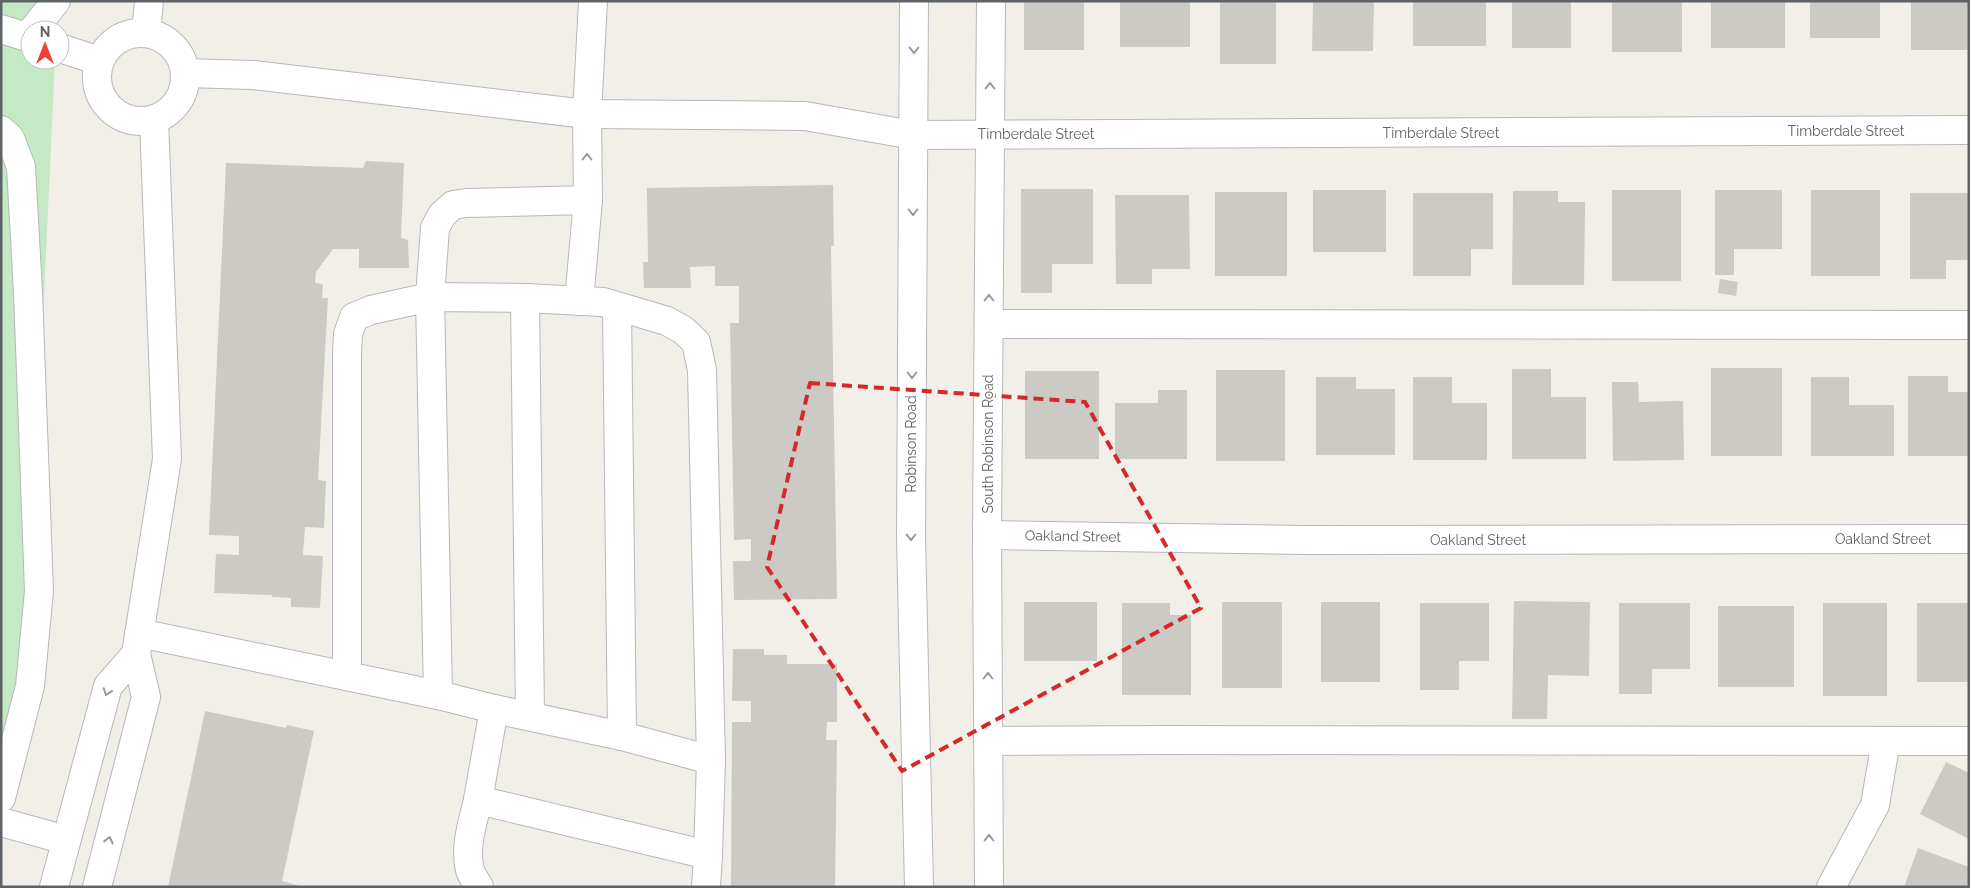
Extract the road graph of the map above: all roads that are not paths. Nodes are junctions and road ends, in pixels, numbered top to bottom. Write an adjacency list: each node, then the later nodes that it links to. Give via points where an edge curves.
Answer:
1 (56, 1): 6 (street)
2 (149, 1): 9 (street)
3 (593, 1): 13 (street)
4 (914, 1): 17 (street, Robinson Road, one-way to 17)
5 (991, 1): 18 (street, South Robinson Road, one-way to 5)
6 (41, 20)
7 (1, 29): 8 (street)
8 (20, 33)
9 (146, 33): 11 (street, via 131,34 117,40); 12 (street, via 173,46)
10 (70, 51): 11 (street)
11 (99, 61): 14 (street, via 96,75 104,102 126,119)
12 (185, 73): 13 (street, Timberdale Street, via 253,75); 14 (street, via 184,88 178,102)
13 (587, 114): 17 (street, Timberdale Street, via 805,116); 19 (street, one-way to 13)
14 (154, 120): 28 (street, via 167,459)
15 (1, 130): 38 (street, via 10,138 21,167 38,591 30,686)
16 (1969, 130): 18 (street, Timberdale Street)
17 (913, 135): 18 (street, Timberdale Street); 47 (street, Robinson Road, one-way to 47, via 910,537)
18 (990, 135): 24 (street, South Robinson Road, one-way to 18)
19 (588, 200): 20 (street, via 453,205 442,215 436,228); 22 (street)
20 (430, 297): 21 (street); 29 (street, via 354,317 348,334); 30 (street)
21 (525, 298): 22 (street); 32 (street)
22 (579, 301): 23 (street, via 603,302)
23 (617, 307): 33 (street); 37 (street, via 667,321 683,330 696,342 702,370)
24 (989, 324): 25 (street); 26 (street, South Robinson Road)
25 (1969, 325)
26 (987, 535): 27 (street, Oakland Street, via 1308,540); 34 (street, South Robinson Road, one-way to 26)
27 (1969, 539)
28 (138, 643): 29 (street); 41 (street, one-way to 41, via 108,686); 44 (street, one-way to 28, via 146,697)
29 (347, 676): 30 (street)
30 (438, 695): 31 (street)
31 (494, 709): 32 (street); 39 (street)
32 (530, 716): 33 (street)
33 (622, 736): 37 (street)
34 (988, 741): 35 (street); 48 (street, South Robinson Road, one-way to 34)
35 (1886, 741): 36 (street); 49 (street, via 1875,805)
36 (1969, 741)
37 (711, 760): 42 (street)
38 (1, 798)
39 (478, 800): 42 (street); 45 (street, via 468,852 470,870)
40 (1, 822): 41 (street)
41 (66, 840): 43 (street)
42 (708, 855): 46 (street)
43 (54, 887)
44 (97, 887)
45 (479, 887)
46 (706, 887)
47 (919, 887)
48 (989, 887)
49 (1831, 887)

